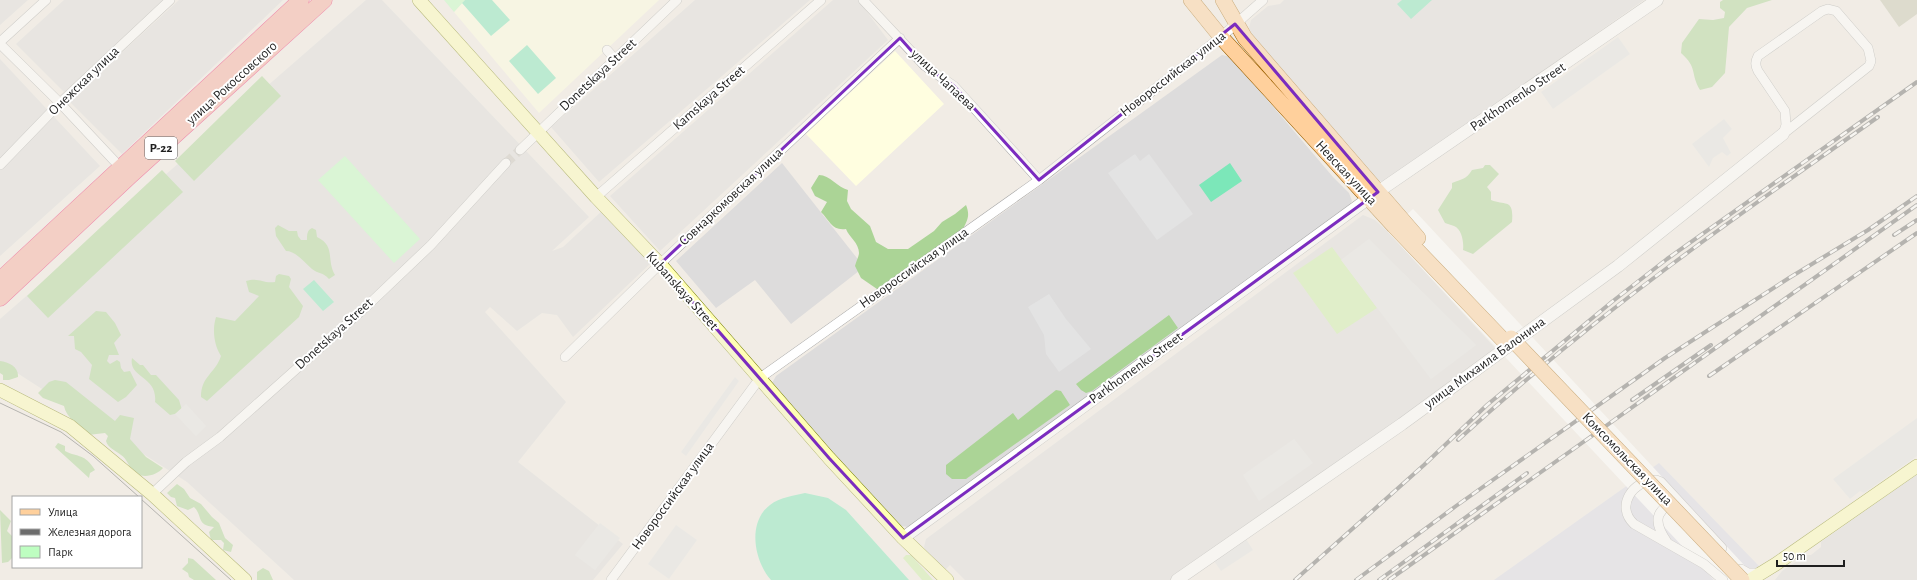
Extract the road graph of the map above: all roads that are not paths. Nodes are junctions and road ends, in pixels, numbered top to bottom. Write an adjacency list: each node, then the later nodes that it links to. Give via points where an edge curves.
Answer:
1 (46, 0): 16 (street)
2 (170, 0): 19 (street, Онежская улица)
3 (302, 0): 25 (highway, улица Рокоссовского / Р-22)
4 (324, 0): 31 (highway, улица Рокоссовского / Р-22)
5 (419, 0): 20 (main road, Kubanskaya Street)
6 (678, 0): 18 (street, Donetskaya Street)
7 (821, 0): 28 (street, Kamskaya Street)
8 (1190, 0): 14 (main road, Невская улица)
9 (1223, 0): 13 (main road, Невская улица)
10 (1263, 0): 13 (street, Новороссийская улица)
11 (1657, 0): 27 (street, Parkhomenko Street)
12 (866, 1): 15 (street, улица Чапаева)
13 (1235, 24): 14 (street, Новороссийская улица); 27 (main road, Невская улица)
14 (1220, 37): 26 (street, Новороссийская улица); 27 (main road, Невская улица)
15 (900, 38): 26 (street, улица Чапаева, via 925,66 954,86); 29 (street, Совнаркомовская улица)
16 (0, 43): 19 (street)
17 (607, 50): 18 (street)
18 (615, 59): 20 (street, Donetskaya Street)
19 (60, 103): 24 (street, Онежская улица); 25 (street)
20 (538, 131): 22 (street, Donetskaya Street); 28 (main road, Kubanskaya Street)
21 (1783, 134): 21 (street, via 1869,66 1871,61 1868,48 1836,11 1822,11 1758,56 1756,60 1755,66 1786,111); 45 (street, улица Михаила Балонина, via 1618,266 1402,424)
22 (520, 150)
23 (506, 163): 37 (street, Donetskaya Street, via 431,245 368,305)
24 (0, 165)
25 (120, 167): 30 (highway, улица Рокоссовского / Р-22)
26 (1039, 180): 34 (street, Новороссийская улица)
27 (1374, 195): 32 (main road, Невская улица, via 1440,263); 39 (street, Parkhomenko Street)
28 (596, 197): 29 (main road, Kubanskaya Street)
29 (660, 264): 33 (street, Совнаркомовская улица); 34 (main road, Kubanskaya Street)
30 (3, 272)
31 (0, 298)
32 (1509, 341): 41 (main road, Комсомольская улица, bridge); 47 (main road, Комсомольская улица)
33 (564, 358)
34 (760, 378): 39 (main road, Kubanskaya Street); 43 (street, Новороссийская улица)
35 (0, 390): 37 (main road, via 70,426)
36 (1917, 466): 41 (main road, via 1776,564)
37 (152, 494): 42 (main road)
38 (1682, 505): 40 (street, via 1674,503 1660,512 1658,525); 40 (street, via 1661,482 1656,480 1643,483 1625,502 1628,516 1634,524); 41 (street)
39 (903, 538): 44 (main road, Kubanskaya Street)
40 (1668, 544): 46 (street, via 1704,564)
41 (1750, 577)
42 (245, 580)
43 (611, 580)
44 (947, 580)
45 (1177, 580)
46 (1723, 580)
47 (1728, 580)

